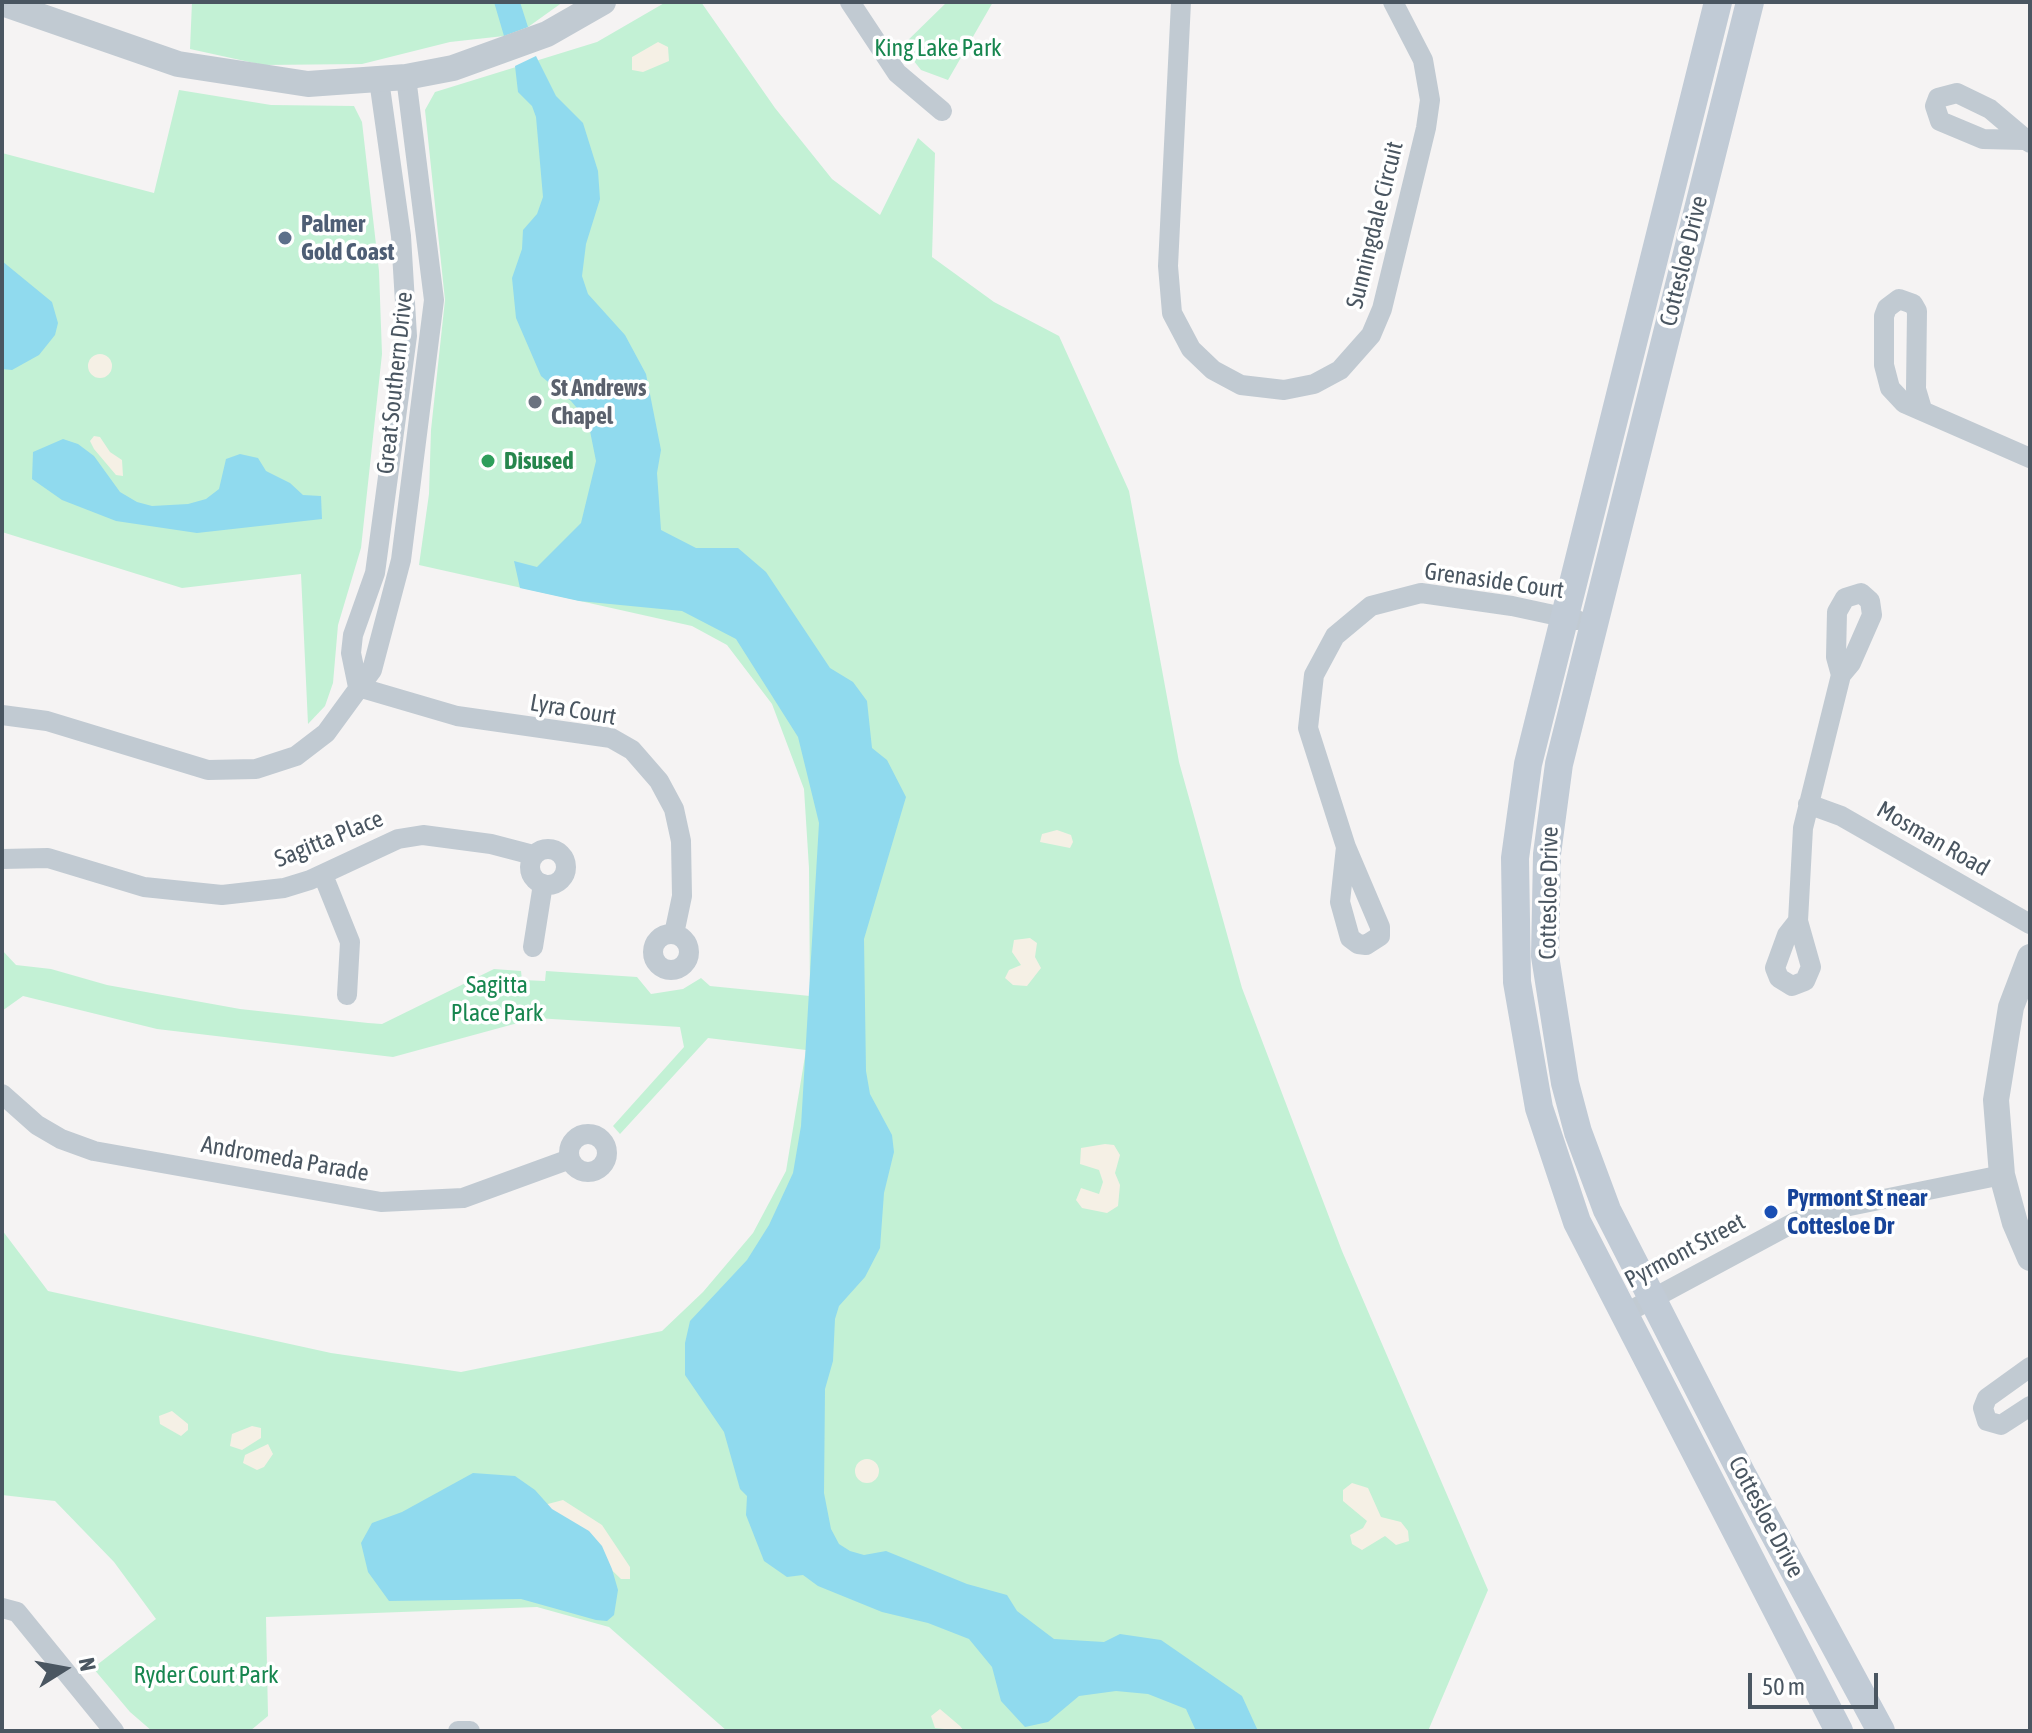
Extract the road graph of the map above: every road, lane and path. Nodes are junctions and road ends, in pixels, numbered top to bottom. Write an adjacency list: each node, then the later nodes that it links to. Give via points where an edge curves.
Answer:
1 (603, 2): 8 (street, via 547,34 453,68)
2 (850, 2): 10 (street, via 897,73)
3 (1181, 2): 4 (street, Sunningdale Circuit, via 1168,252 1172,313 1191,349 1213,370 1241,385 1284,390 1314,384 1340,370 1371,335 1382,309 1430,100 1423,60)
4 (1393, 2)
5 (1718, 2): 13 (main road, Cottesloe Drive)
6 (1750, 2): 14 (main road, Cottesloe Drive)
7 (2, 3): 9 (street, via 178,64 308,84)
8 (406, 77): 9 (street); 16 (street, Great Southern Drive, via 434,300 398,574 378,657)
9 (379, 80): 16 (street, Great Southern Drive, via 401,236 407,336 375,573 353,635)
10 (942, 111)
11 (1922, 409): 11 (street, via 1904,403 1890,388 1884,365 1884,316 1899,299 1917,311 1916,389); 12 (street)
12 (2030, 458)
13 (1563, 616): 14 (street, Grenaside Court); 19 (street, Grenaside Court, via 1421,593 1371,606 1335,636 1314,675 1308,728); 35 (main road, Cottesloe Drive, via 1518,824 1517,982 1530,1067 1558,1172)
14 (1593, 623): 34 (main road, Cottesloe Drive, via 1552,800 1545,956 1555,1032 1578,1132 1607,1210)
15 (1841, 675): 18 (street)
16 (358, 687): 17 (street, Great Southern Drive, via 326,733 296,756 256,769 208,770 47,721); 26 (street, Lyra Court, via 457,716 611,738 632,750 648,765 674,809 683,869)
17 (2, 715)
18 (1808, 804): 24 (street, via 1799,853); 25 (street, Mosman Road, via 1841,816)
19 (1346, 847)
20 (533, 855): 22 (street, Sagitta Place, via 423,835 398,839); 23 (street, via 530,872); 23 (street, via 550,849 564,859 563,876 554,884)
21 (2, 859): 22 (street, Sagitta Place, via 48,858 144,887 191,895 284,888)
22 (323, 875): 29 (street, via 350,942)
23 (543, 884): 27 (street)
24 (1798, 921)
25 (2030, 924)
26 (674, 934)
27 (533, 947)
28 (2030, 957): 32 (street, via 1999,1061 1996,1114)
29 (347, 995)
30 (2, 1094): 31 (street, Andromeda Parade, via 37,1125 94,1151 381,1202 463,1198)
31 (570, 1159)
32 (2002, 1175): 33 (street); 34 (street, Pyrmont Street, via 1825,1211)
33 (2030, 1258)
34 (1651, 1299): 35 (street, Pyrmont Street); 39 (main road, Cottesloe Drive)
35 (1624, 1314): 43 (main road, Cottesloe Drive)
36 (2030, 1367): 37 (street, via 1987,1398 1983,1416 2001,1425)
37 (2030, 1406)
38 (2, 1608): 40 (street, via 17,1612)
39 (1879, 1730)
40 (114, 1731)
41 (458, 1731): 42 (street)
42 (470, 1731)
43 (1839, 1731)

